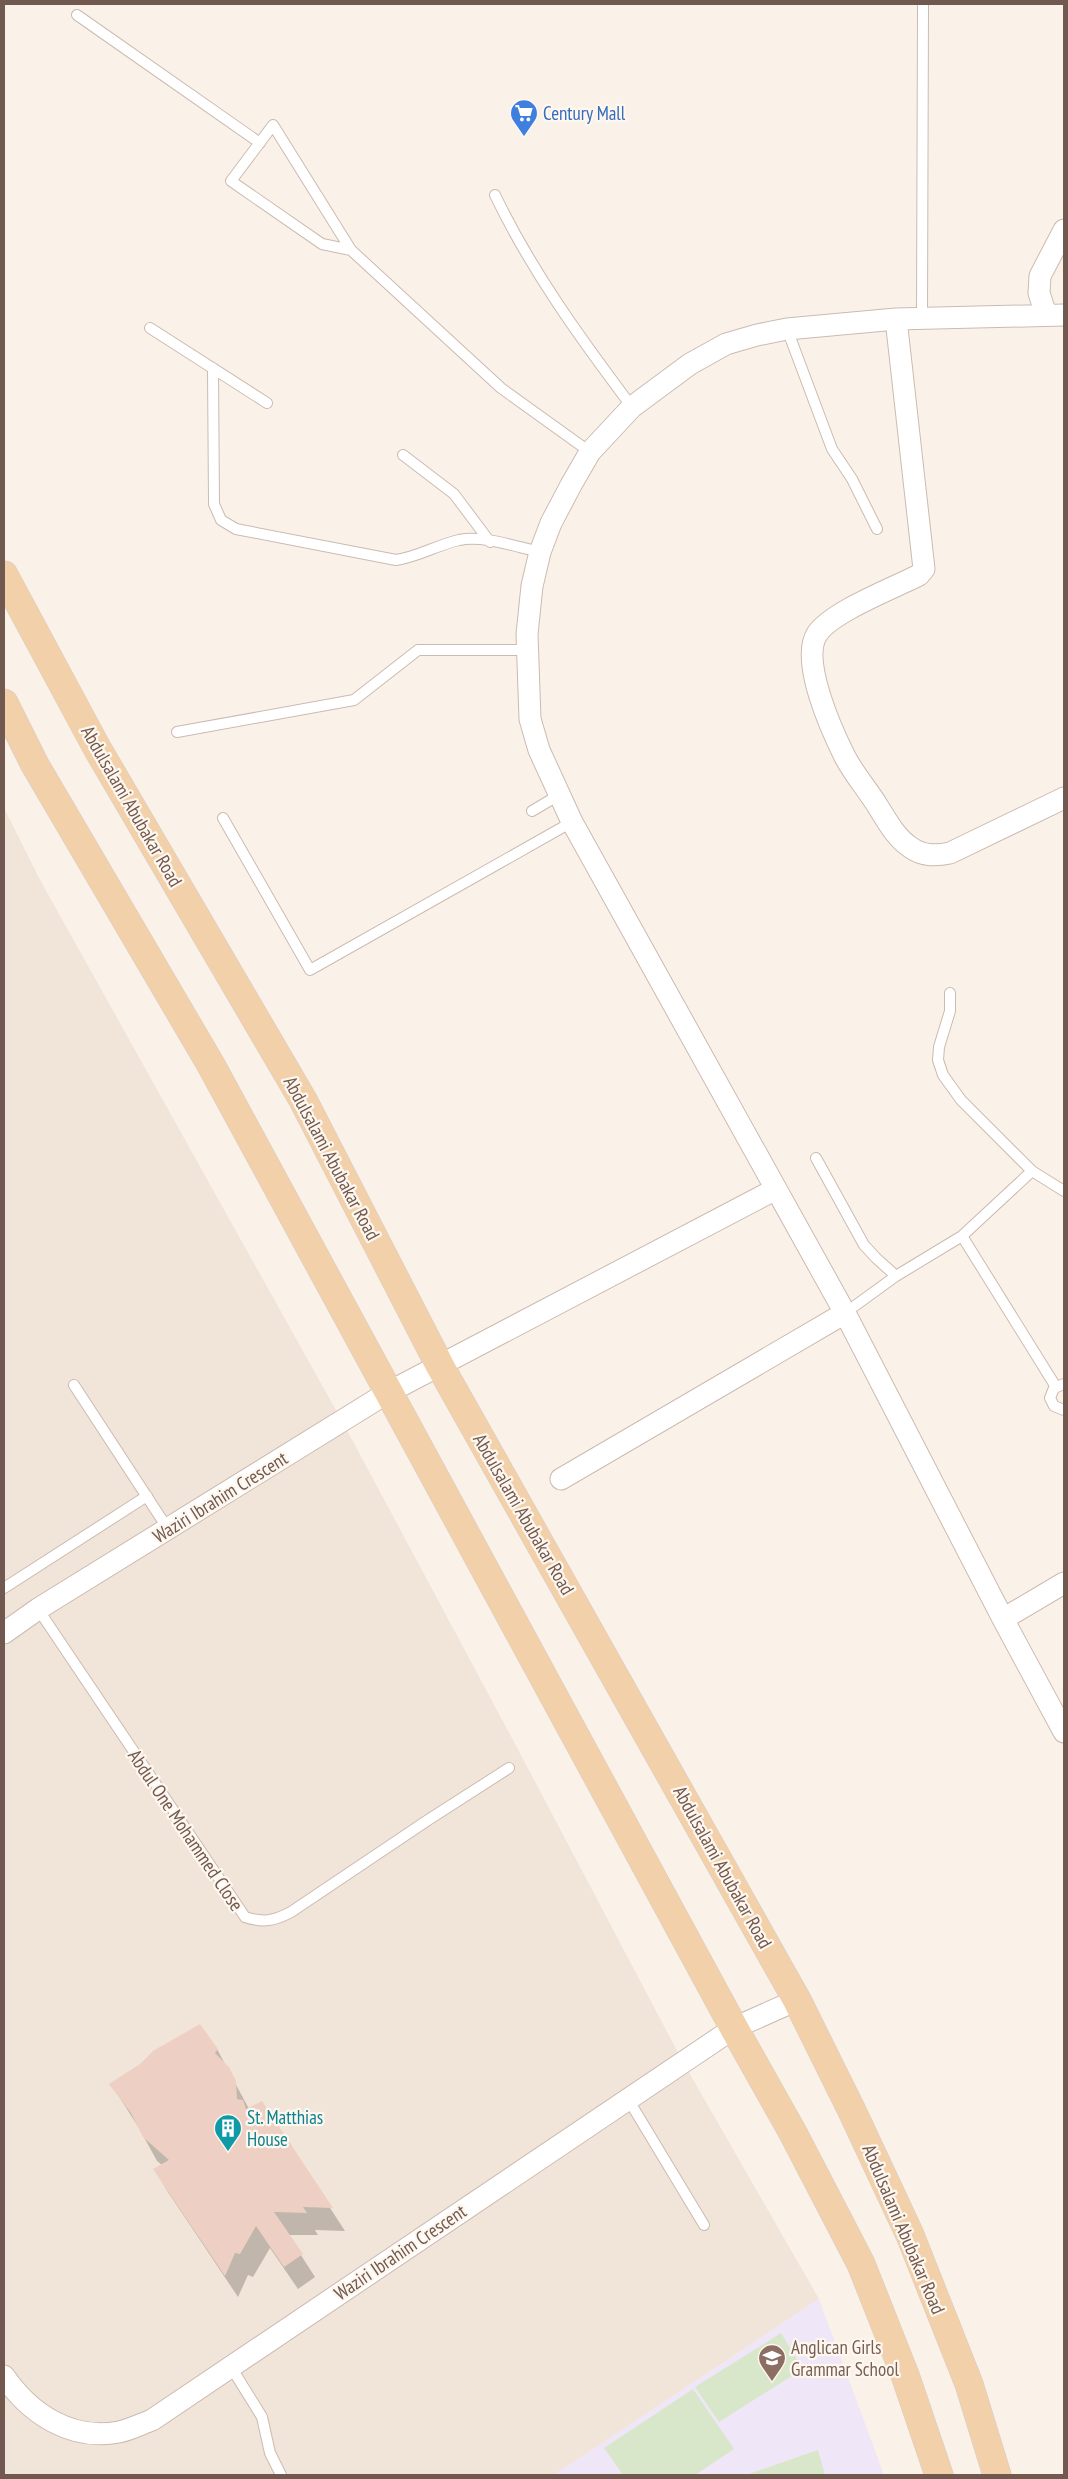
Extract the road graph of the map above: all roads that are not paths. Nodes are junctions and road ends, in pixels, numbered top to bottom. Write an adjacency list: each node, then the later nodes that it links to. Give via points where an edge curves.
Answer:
1 (923, 4): 8 (lane)
2 (77, 15): 3 (lane)
3 (260, 142): 6 (lane, via 274,125); 6 (lane, via 231,181 322,244)
4 (494, 195): 14 (lane, via 515,238 564,315)
5 (1064, 230): 7 (street, via 1040,276 1039,293)
6 (351, 250): 15 (lane, via 501,388)
7 (1055, 315): 8 (street)
8 (922, 318): 9 (street)
9 (896, 319): 11 (street); 25 (street, via 924,569 919,575 837,616 817,634 812,653 815,680 846,759 896,834 909,847 936,856 950,853)
10 (150, 328): 12 (lane)
11 (787, 329): 14 (street, via 726,344 690,364); 17 (lane, via 832,449 852,479)
12 (212, 368): 13 (lane); 18 (lane, via 214,504 221,520 236,529 396,560 413,558 459,540)
13 (268, 403)
14 (632, 407): 15 (street)
15 (590, 452): 19 (street)
16 (403, 455): 18 (lane, via 454,494)
17 (877, 529)
18 (490, 542): 19 (lane)
19 (540, 552): 21 (street, via 532,586)
20 (4, 575): 37 (main road, Abdulsalami Abubakar Road, via 97,748 303,1100)
21 (527, 650): 23 (lane, via 418,650 354,700); 24 (street, via 530,719 539,750)
22 (4, 703): 40 (main road, via 35,765 211,1065)
23 (177, 732)
24 (560, 795): 26 (lane); 28 (street)
25 (1064, 798)
26 (532, 811)
27 (223, 818): 28 (lane, via 310,970)
28 (572, 822): 32 (street)
29 (950, 992): 31 (lane, via 950,1011 938,1054 943,1075 962,1100)
30 (816, 1158): 35 (lane, via 864,1245)
31 (1032, 1171): 33 (lane); 34 (lane)
32 (776, 1189): 36 (street); 37 (street, Waziri Ibrahim Crescent)
33 (1064, 1191)
34 (962, 1236): 35 (lane); 38 (lane)
35 (896, 1276): 36 (lane)
36 (844, 1313): 42 (street); 48 (street)
37 (440, 1366): 40 (street, Waziri Ibrahim Crescent); 52 (main road, Abdulsalami Abubakar Road)
38 (1060, 1385): 41 (lane, via 1051,1393 1050,1400 1055,1407)
39 (74, 1386): 43 (lane)
40 (388, 1393): 44 (street, Waziri Ibrahim Crescent); 53 (main road)
41 (1064, 1410)
42 (561, 1479)
43 (147, 1496): 44 (lane); 46 (lane)
44 (168, 1529): 47 (street, Waziri Ibrahim Crescent)
45 (1064, 1583): 48 (street)
46 (4, 1588)
47 (38, 1609): 49 (street, Waziri Ibrahim Crescent); 51 (lane, Abdul One Mohammed Close, via 244,1917 274,1921 291,1912)
48 (1002, 1619): 50 (street)
49 (4, 1633)
50 (1064, 1732)
51 (509, 1768)
52 (797, 2000): 53 (street, Waziri Ibrahim Crescent); 60 (main road, Abdulsalami Abubakar Road, via 910,2235 969,2384)
53 (734, 2028): 54 (street, Waziri Ibrahim Crescent); 59 (main road, via 861,2264 906,2375)
54 (628, 2099): 55 (lane); 56 (street, Waziri Ibrahim Crescent)
55 (704, 2225)
56 (231, 2367): 57 (street, Waziri Ibrahim Crescent, via 152,2420 119,2432 87,2434 48,2421 17,2396); 58 (lane, via 262,2417 270,2453)
57 (4, 2376)
58 (281, 2475)
59 (939, 2475)
60 (997, 2475)

